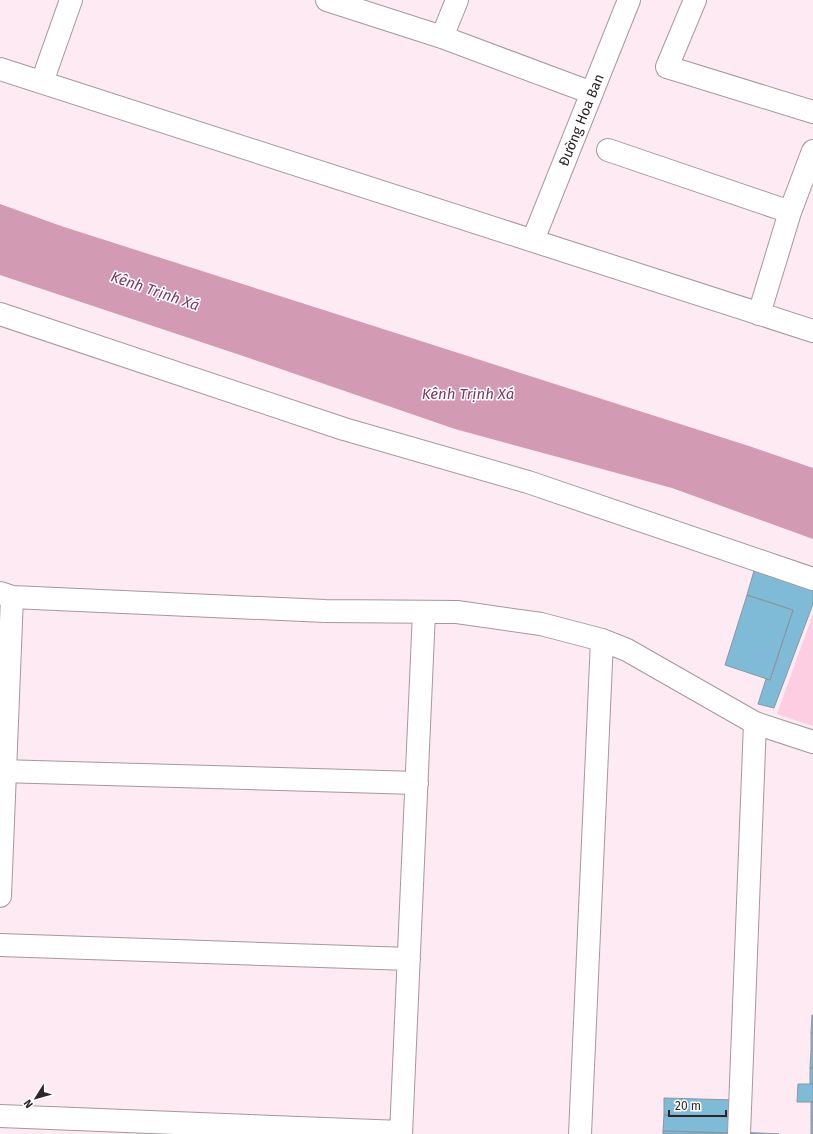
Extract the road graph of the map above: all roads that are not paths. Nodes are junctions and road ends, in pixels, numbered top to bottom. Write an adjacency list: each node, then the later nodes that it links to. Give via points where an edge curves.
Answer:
1 (71, 0): 8 (street)
2 (327, 0): 6 (street)
3 (457, 0): 6 (street)
4 (629, 0): 9 (street, Đường Hoa Ban)
5 (695, 0): 10 (street, via 667,67)
6 (442, 37): 9 (street)
7 (0, 69): 8 (street)
8 (42, 82): 14 (street)
9 (592, 93): 14 (street, Đường Hoa Ban)
10 (813, 112)
11 (608, 150): 13 (street)
12 (813, 151): 13 (street)
13 (790, 212): 16 (street)
14 (533, 240): 16 (street)
15 (0, 314): 18 (street, via 344,429 536,485)
16 (759, 314): 17 (street)
17 (813, 331)
18 (813, 579)
19 (6, 595): 20 (street, via 325,611); 24 (street)
20 (424, 612): 21 (street, via 457,612 540,624); 25 (street)
21 (602, 640): 22 (street, via 627,650); 31 (street)
22 (755, 723): 23 (street); 32 (street)
23 (813, 742)
24 (3, 771): 25 (street); 26 (street)
25 (417, 783): 28 (street)
26 (0, 896)
27 (0, 945): 28 (street)
28 (409, 960): 30 (street)
29 (0, 1116): 30 (street)
30 (401, 1133)
31 (580, 1134)
32 (739, 1134)

